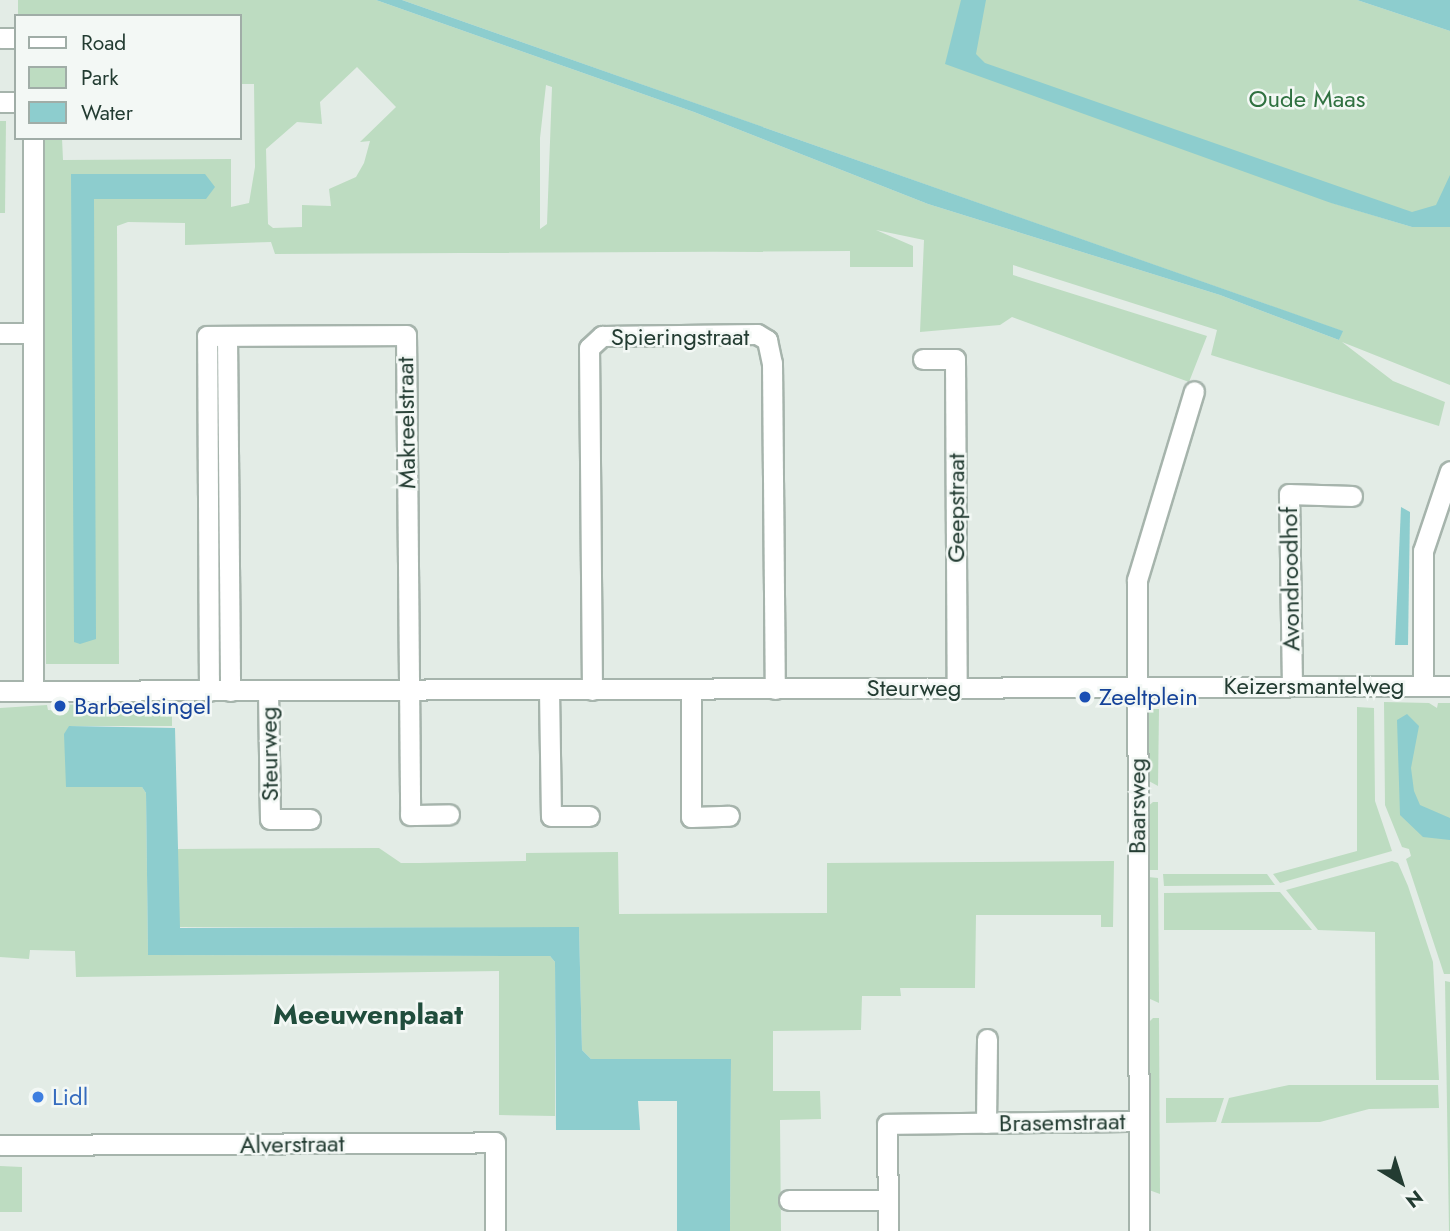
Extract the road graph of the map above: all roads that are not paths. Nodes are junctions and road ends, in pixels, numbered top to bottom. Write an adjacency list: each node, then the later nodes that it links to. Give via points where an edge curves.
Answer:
1 (33, 140): 3 (street)
2 (0, 333): 3 (street)
3 (33, 333): 20 (street)
4 (227, 336): 16 (street, Makreelstraat, via 405,335); 21 (street, Makreelstraat, via 207,337); 22 (street)
5 (923, 359): 12 (street, Geepstraat, via 955,359)
6 (1194, 391): 15 (street, Baarsweg, via 1139,563)
7 (1450, 471): 10 (street, via 1423,551)
8 (1352, 496): 9 (street, Avondroodhof, via 1289,494)
9 (1292, 686): 10 (street, Keizersmantelweg); 15 (street, Keizersmantelweg)
10 (1423, 686): 11 (street, Keizersmantelweg)
11 (1450, 686)
12 (957, 688): 14 (street, Steurweg); 15 (street, Steurweg)
13 (691, 689): 14 (street, Steurweg); 18 (street, Steurweg); 26 (street, via 691,817)
14 (775, 689): 18 (street, Spieringstraat, via 772,363 767,340 757,334 613,335 594,340 589,348)
15 (1136, 689): 29 (street, Baarsweg)
16 (410, 690): 17 (street, Steurweg); 23 (street, Steurweg); 24 (street, via 410,815)
17 (549, 690): 18 (street, Steurweg); 25 (street, via 551,817)
18 (592, 690)
19 (0, 691): 20 (street, Steurweg)
20 (33, 691): 21 (street, Steurweg)
21 (209, 691): 22 (street, Steurweg)
22 (230, 691): 23 (street, Steurweg)
23 (268, 691): 27 (street, Steurweg, via 270,819)
24 (449, 814)
25 (589, 816)
26 (729, 816)
27 (310, 820)
28 (986, 1039): 30 (street, Brasemstraat)
29 (1139, 1121): 30 (street, Brasemstraat); 36 (street, Baarsweg)
30 (986, 1123): 33 (street, Brasemstraat, via 887,1124)
31 (0, 1145): 34 (street, Alverstraat, via 495,1142)
32 (789, 1200): 33 (street)
33 (888, 1200): 35 (street, Brasemstraat)
34 (495, 1231)
35 (888, 1231)
36 (1139, 1231)

